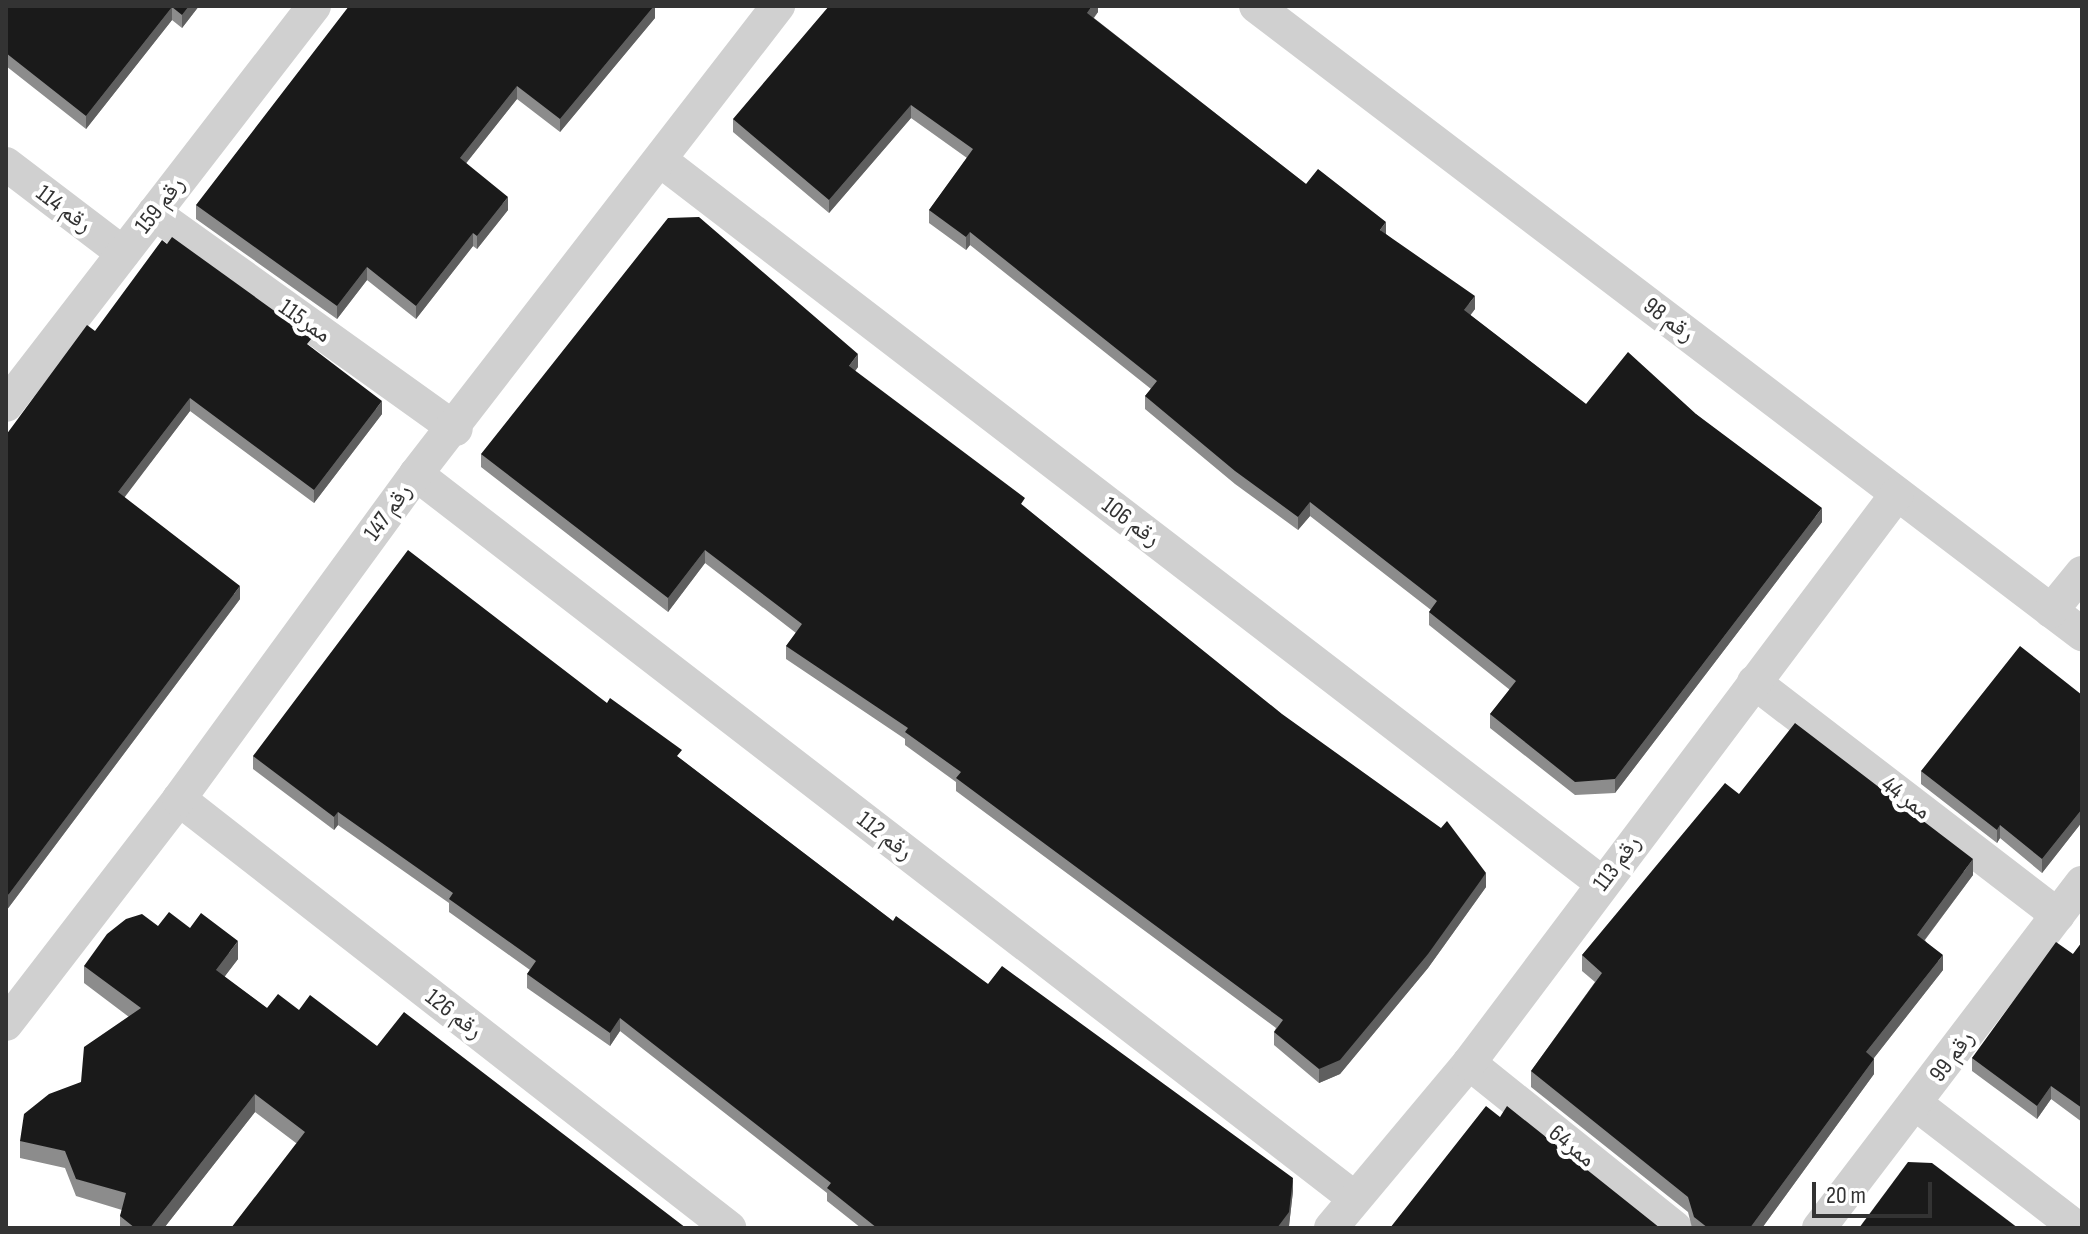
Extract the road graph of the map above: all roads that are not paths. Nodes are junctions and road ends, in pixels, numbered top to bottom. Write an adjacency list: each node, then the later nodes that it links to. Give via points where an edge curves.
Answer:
1 (314, 6): 6 (street, رقم 159)
2 (778, 6): 4 (street, رقم 147)
3 (1256, 6): 11 (street, رقم 98)
4 (660, 160): 9 (street, رقم 147); 17 (street, رقم 106)
5 (6, 164): 7 (street, رقم 114)
6 (154, 213): 7 (street, رقم 159); 9 (street, ممر115)
7 (123, 253): 8 (street, رقم 159)
8 (6, 405)
9 (456, 429): 10 (street, رقم 147)
10 (416, 474): 16 (street, رقم 147); 23 (street, رقم 112)
11 (1897, 494): 13 (street, رقم 98); 15 (street, رقم 113)
12 (2082, 573): 13 (street)
13 (2051, 611): 14 (street, رقم 98)
14 (2082, 634)
15 (1754, 682): 17 (street, رقم 113); 19 (street, ممر 44)
16 (179, 799): 20 (street, رقم 147); 24 (street, رقم 126)
17 (1602, 883): 21 (street, رقم 113)
18 (2082, 883): 19 (street, رقم 99)
19 (2058, 915): 22 (street, رقم 99)
20 (6, 1024)
21 (1469, 1063): 23 (street, رقم 113); 26 (street, ممر64)
22 (1916, 1104): 27 (street, رقم 99); 28 (street)
23 (1353, 1197): 25 (street, رقم 113)
24 (729, 1228)
25 (1331, 1228)
26 (1675, 1228)
27 (1819, 1228)
28 (2077, 1228)

